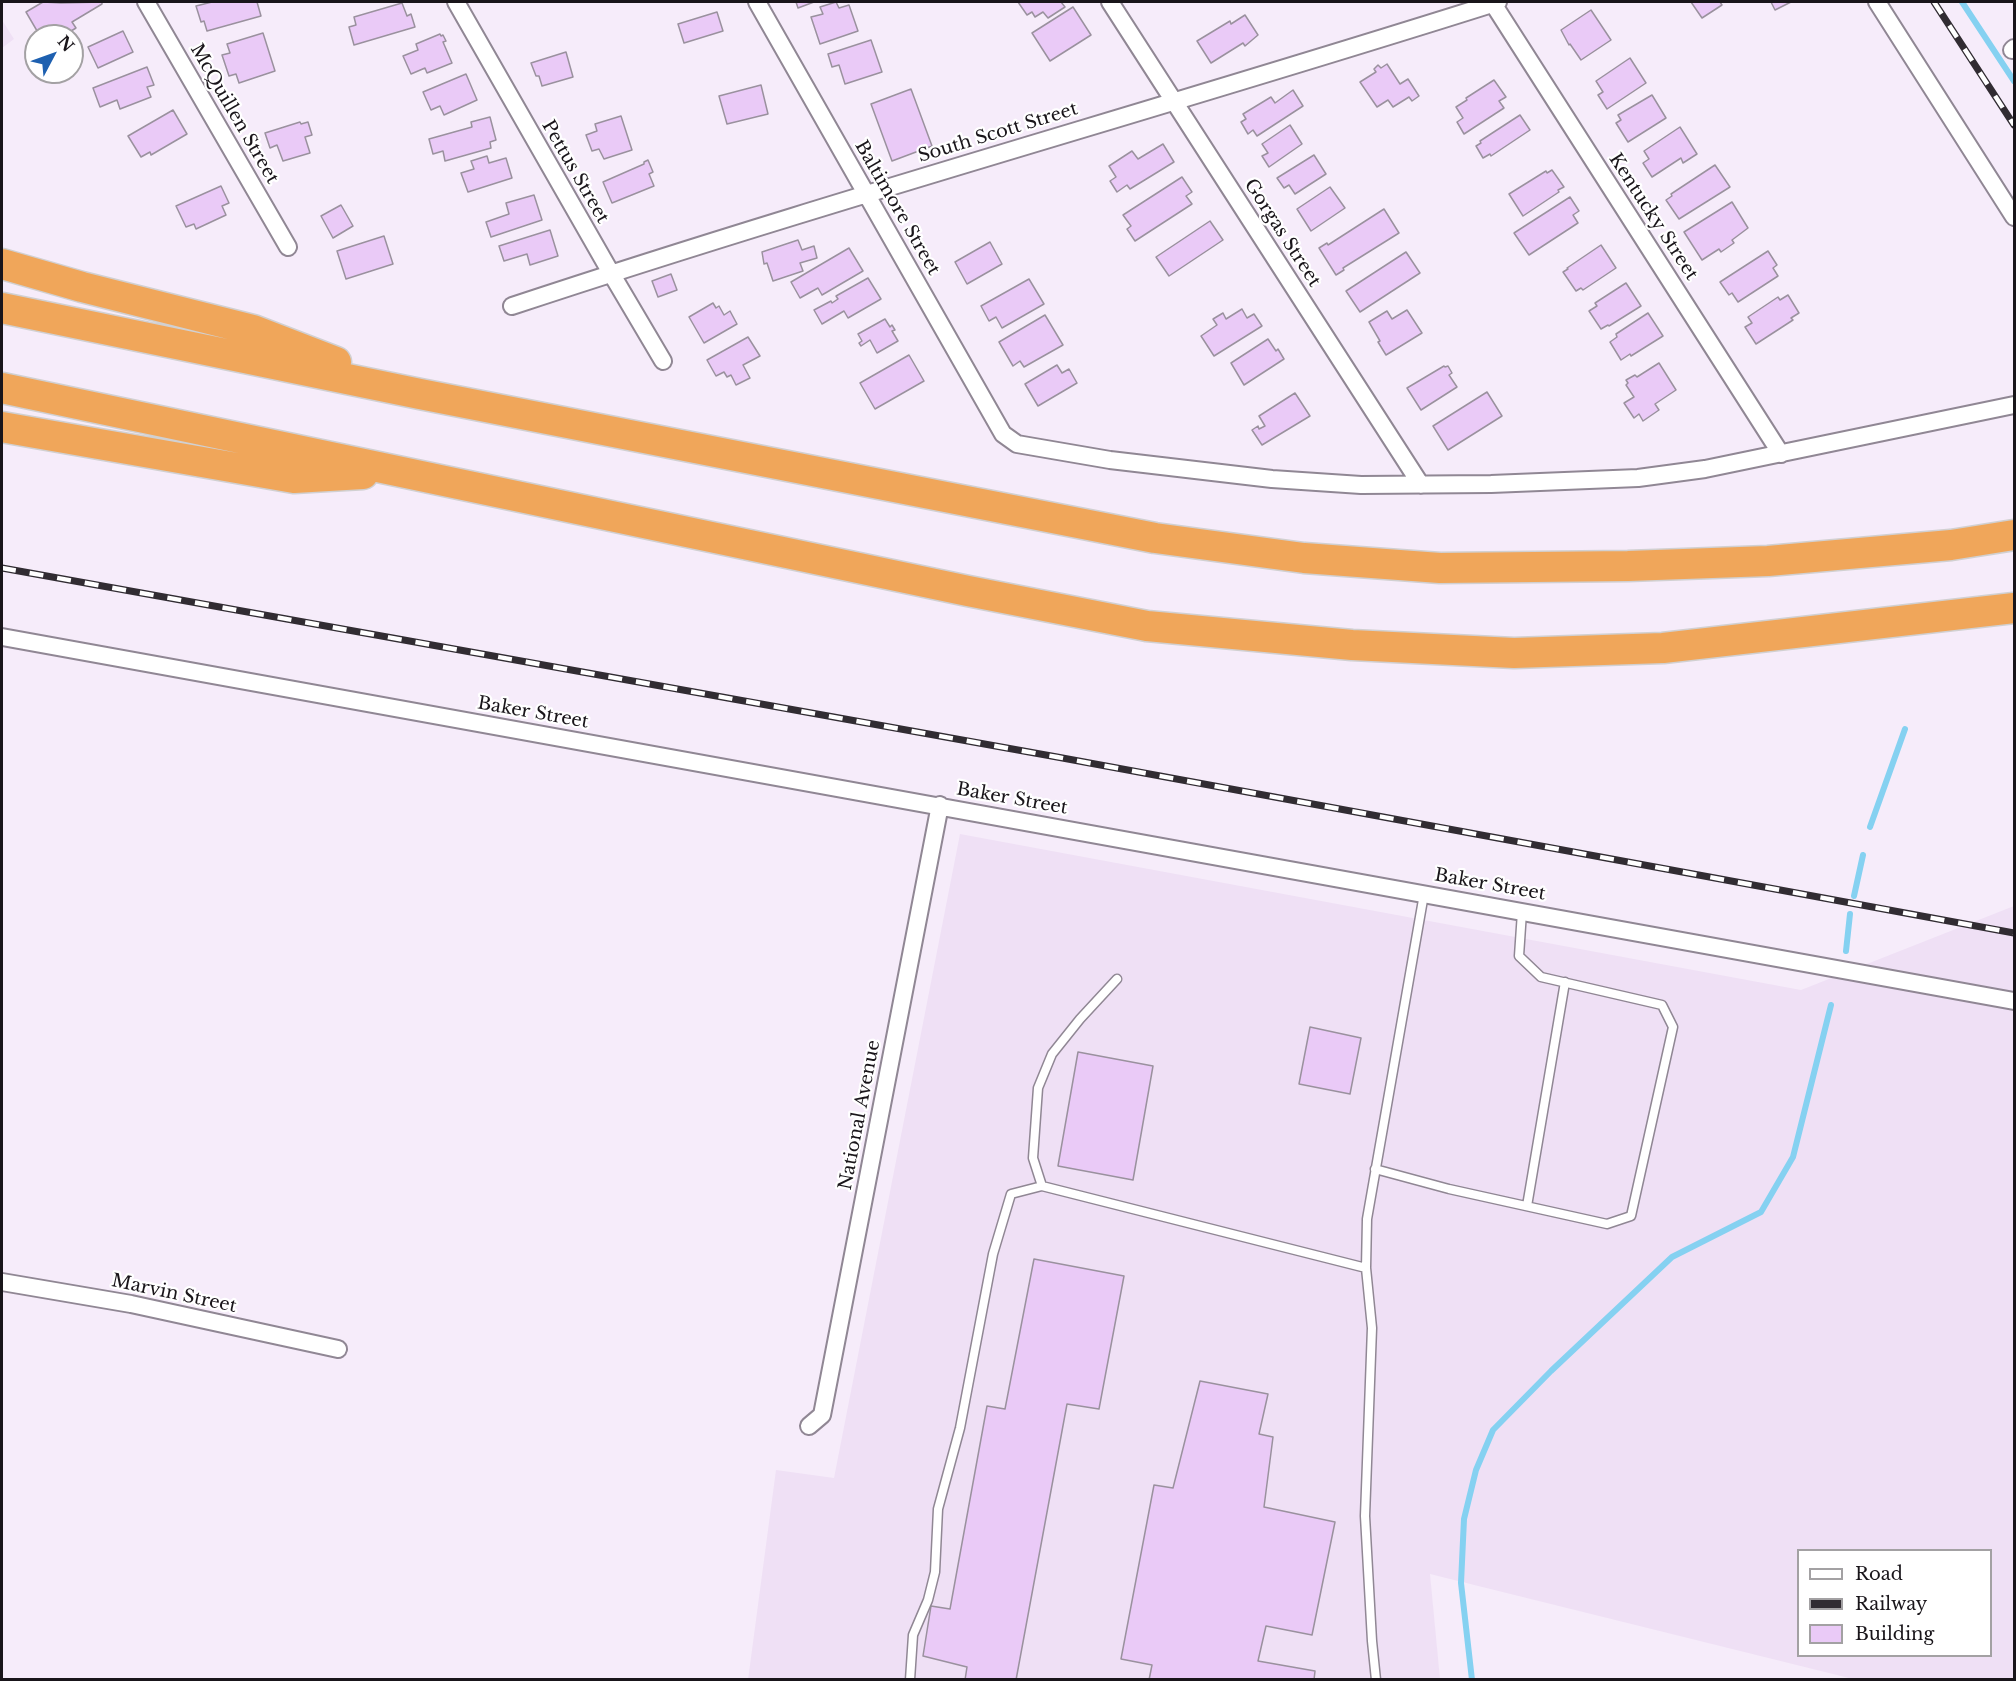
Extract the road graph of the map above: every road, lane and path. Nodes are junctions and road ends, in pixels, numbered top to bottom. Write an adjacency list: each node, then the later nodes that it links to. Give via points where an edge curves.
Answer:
1 (146, 2): 10 (street, McQuillen Street)
2 (456, 2): 12 (street, Pettus Street)
3 (757, 2): 8 (street, Baltimore Street)
4 (1110, 2): 7 (street, Gorgas Street)
5 (1494, 2): 7 (street, South Scott Street); 20 (street, Kentucky Street)
6 (1877, 2): 9 (street)
7 (1173, 100): 8 (street, South Scott Street); 22 (street, Gorgas Street)
8 (867, 194): 12 (street, South Scott Street); 22 (street, Baltimore Street, via 1003,434 1017,444 1110,460 1272,479)
9 (2014, 217)
10 (288, 247)
11 (2, 264): 17 (highway, via 253,330)
12 (611, 273): 13 (street, South Scott Street); 15 (street, Pettus Street)
13 (512, 306)
14 (2, 308): 17 (highway)
15 (663, 361)
16 (2, 388): 21 (highway)
17 (420, 394): 23 (highway, via 1155,538 1305,558 1440,568 1651,566 1768,561 1951,545)
18 (2014, 405): 20 (street)
19 (2, 427): 21 (highway, via 294,478)
20 (1781, 454): 22 (street, via 1638,478)
21 (401, 472): 24 (highway, via 1147,626 1352,645 1514,653 1663,648)
22 (1421, 485)
23 (2014, 535)
24 (2014, 608)
25 (2, 637): 26 (street, Baker Street)
26 (940, 805): 27 (street, Baker Street); 38 (street, National Avenue, via 822,1415)
27 (1424, 893): 28 (street, Baker Street); 32 (lane)
28 (1522, 911): 30 (lane, via 1520,956 1541,977); 31 (street, Baker Street)
29 (1117, 979): 33 (lane, via 1052,1054 1038,1088 1033,1158)
30 (1565, 982): 34 (lane); 34 (lane, via 1662,1005 1673,1027 1631,1216 1607,1224)
31 (2014, 1001)
32 (1375, 1168): 34 (lane); 35 (lane, via 1366,1219)
33 (1042, 1186): 35 (lane); 39 (lane, via 1011,1194 993,1254 960,1428 938,1509 935,1572 913,1635)
34 (1527, 1206)
35 (1366, 1268): 40 (lane, via 1372,1328 1365,1516)
36 (2, 1282): 37 (street, Marvin Street, via 131,1304)
37 (338, 1349)
38 (809, 1426)
39 (910, 1680)
40 (1376, 1680)

